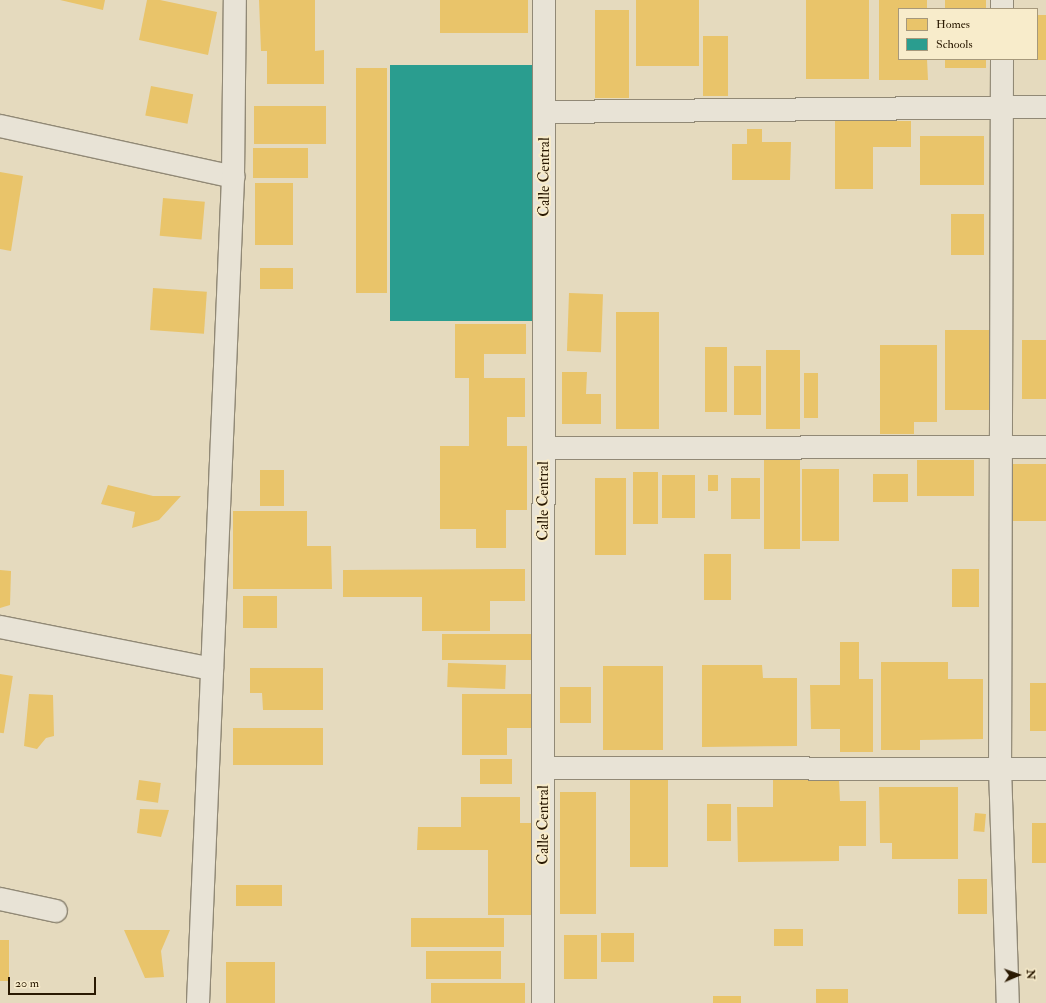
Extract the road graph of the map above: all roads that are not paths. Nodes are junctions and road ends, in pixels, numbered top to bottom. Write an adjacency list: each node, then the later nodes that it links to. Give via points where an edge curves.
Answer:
1 (235, 0): 8 (street)
2 (544, 0): 6 (street, Calle Central)
3 (1002, 60): 4 (street)
4 (1003, 107): 5 (street); 6 (street); 11 (street)
5 (1046, 108)
6 (545, 112): 10 (street, Calle Central)
7 (0, 126): 8 (street)
8 (233, 177): 13 (street)
9 (1046, 447): 11 (street)
10 (544, 448): 11 (street); 14 (street, Calle Central)
11 (1002, 448): 15 (street)
12 (0, 627): 13 (street)
13 (212, 669): 19 (street)
14 (544, 768): 15 (street); 20 (street, Calle Central)
15 (1000, 768): 16 (street); 21 (street)
16 (1046, 769)
17 (0, 899): 18 (street)
18 (56, 911)
19 (198, 1003)
20 (543, 1003)
21 (1008, 1003)

